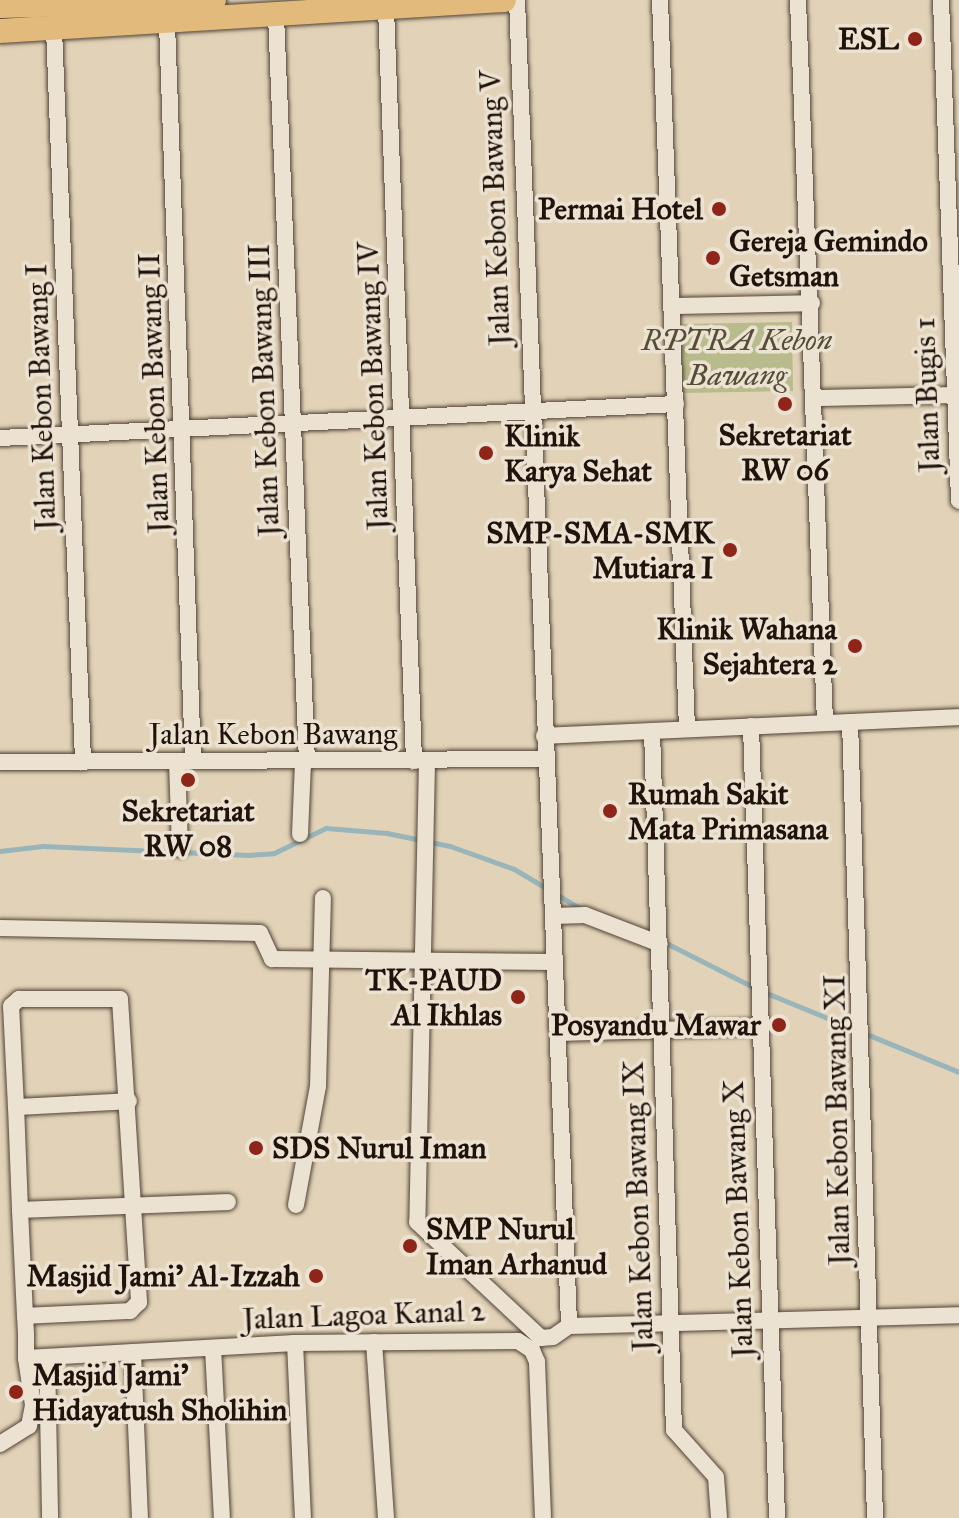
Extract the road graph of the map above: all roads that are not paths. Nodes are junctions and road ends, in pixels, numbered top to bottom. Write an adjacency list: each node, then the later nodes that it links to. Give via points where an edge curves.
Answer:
1 (214, 0): 7 (highway)
2 (504, 0): 8 (highway)
3 (517, 0): 19 (street, Jalan Kebon Bawang V)
4 (660, 0): 15 (street)
5 (798, 0): 14 (street)
6 (941, 0): 13 (street, Jalan Bugis 1)
7 (0, 6)
8 (386, 8): 9 (highway); 20 (street, Jalan Kebon Bawang IV)
9 (276, 16): 10 (highway); 21 (street, Jalan Kebon Bawang III)
10 (167, 23): 11 (highway); 22 (street, Jalan Kebon Bawang II)
11 (54, 29): 12 (highway); 23 (street, Jalan Kebon Bawang I)
12 (0, 31)
13 (953, 170): 16 (street, Jalan Bugis 1)
14 (812, 303): 15 (street); 17 (street)
15 (673, 306): 18 (street)
16 (957, 395): 17 (street); 25 (street, Jalan Bugis 1)
17 (817, 398): 27 (street)
18 (676, 404): 19 (street); 30 (street)
19 (530, 414): 20 (street); 32 (street, Jalan Kebon Bawang V)
20 (404, 419): 21 (street); 35 (street, Jalan Kebon Bawang IV)
21 (293, 423): 22 (street); 34 (street, Jalan Kebon Bawang III)
22 (184, 430): 23 (street); 38 (street, Jalan Kebon Bawang II)
23 (71, 436): 24 (street); 37 (street, Jalan Kebon Bawang I)
24 (0, 438)
25 (959, 501)
26 (959, 717): 28 (street)
27 (825, 722): 28 (street); 29 (street)
28 (850, 722): 59 (street, Jalan Kebon Bawang XI)
29 (751, 726): 30 (street); 48 (street, Jalan Kebon Bawang X)
30 (687, 728): 31 (street)
31 (652, 731): 32 (street); 44 (street, Jalan Kebon Bawang IX)
32 (544, 736): 33 (street, Jalan Kebon Bawang V)
33 (545, 759): 35 (street, Jalan Kebon Bawang); 42 (street, Jalan Kebon Bawang V)
34 (305, 761): 35 (street, Jalan Kebon Bawang); 38 (street, Jalan Kebon Bawang); 39 (street, Jalan Kebon Bawang III)
35 (420, 761): 46 (street, Jalan Kebon Bawang IV, via 427,842)
36 (0, 762): 37 (street, Jalan Kebon Bawang)
37 (83, 762): 38 (street, Jalan Kebon Bawang)
38 (185, 762): 40 (street, Jalan Kebon Bawang II)
39 (300, 834)
40 (180, 849)
41 (323, 898): 45 (street)
42 (553, 912): 44 (street, via 585,915); 47 (street, Jalan Kebon Bawang V)
43 (0, 928): 45 (street, via 93,933 215,929 263,934 272,959)
44 (660, 938): 49 (street, Jalan Kebon Bawang IX)
45 (319, 958): 46 (street); 54 (street, via 318,1086)
46 (424, 962): 47 (street); 62 (street, Jalan Kebon Bawang IV, via 420,1229 541,1338)
47 (554, 962): 50 (street, Jalan Kebon Bawang V)
48 (759, 1027): 49 (street); 60 (street, Jalan Kebon Bawang X)
49 (661, 1028): 50 (street); 61 (street, Jalan Kebon Bawang IX)
50 (558, 1033): 62 (street, Jalan Kebon Bawang V)
51 (129, 1101): 52 (street); 52 (street, via 120,999 19,999 11,1006); 55 (street)
52 (16, 1107): 56 (street)
53 (228, 1202): 55 (street)
54 (296, 1205)
55 (135, 1207): 56 (street); 58 (street, via 135,1308)
56 (20, 1210): 58 (street)
57 (959, 1315): 59 (street)
58 (25, 1316): 68 (street)
59 (869, 1317): 60 (street); 78 (street, Jalan Kebon Bawang XI)
60 (769, 1321): 61 (street); 77 (street, Jalan Kebon Bawang X)
61 (669, 1324): 62 (street); 76 (street, Jalan Kebon Bawang IX, via 674,1430 716,1477)
62 (569, 1326)
63 (374, 1342): 64 (street, Jalan Lagoa Kanal 2); 74 (street); 75 (street, Jalan Lagoa Kanal 2, via 486,1338 518,1341 532,1350)
64 (295, 1343): 65 (street, Jalan Lagoa Kanal 2); 73 (street)
65 (213, 1348): 66 (street, Jalan Lagoa Kanal 2); 72 (street)
66 (133, 1352): 67 (street, Jalan Lagoa Kanal 2); 71 (street)
67 (47, 1357): 68 (street, Jalan Lagoa Kanal 2); 70 (street)
68 (26, 1358): 69 (street, via 33,1405 29,1426)
69 (0, 1444)
70 (50, 1518)
71 (140, 1518)
72 (222, 1518)
73 (303, 1518)
74 (386, 1518)
75 (543, 1518)
76 (719, 1518)
77 (777, 1518)
78 (875, 1518)

